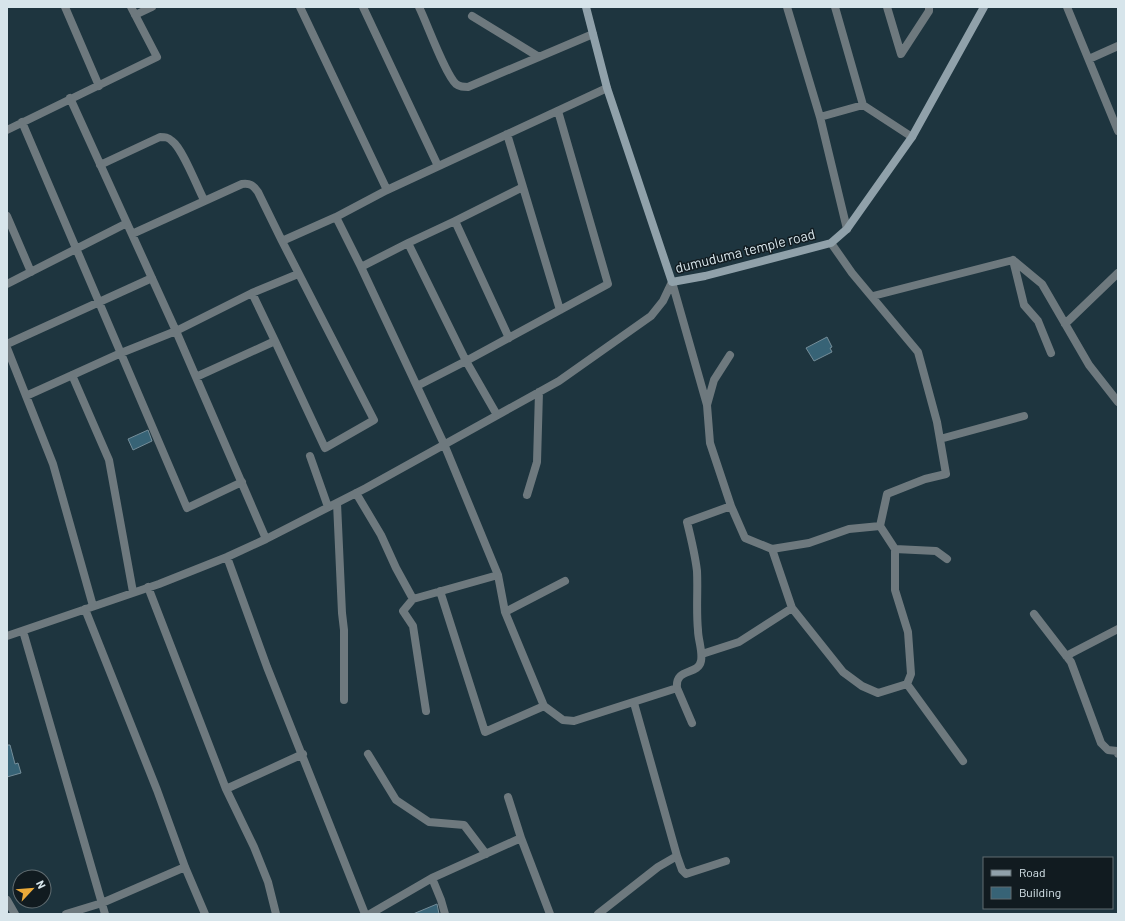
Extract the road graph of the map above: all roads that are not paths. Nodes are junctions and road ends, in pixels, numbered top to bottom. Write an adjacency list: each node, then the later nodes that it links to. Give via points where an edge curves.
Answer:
1 (65, 7): 20 (street)
2 (131, 7): 14 (street)
3 (152, 7): 14 (street)
4 (300, 7): 34 (street)
5 (362, 7): 32 (street)
6 (419, 7): 18 (street, via 446,68 459,86 468,87)
7 (586, 7): 16 (street, dumuduma temple road)
8 (787, 7): 25 (street)
9 (835, 7): 23 (street)
10 (887, 7): 11 (street, via 901,54 929,12)
11 (929, 7)
12 (984, 7): 30 (street, dumuduma temple road)
13 (1067, 7): 19 (street)
14 (135, 15): 20 (street, via 157,57)
15 (472, 16): 18 (street)
16 (593, 34): 18 (street); 21 (street, dumuduma temple road)
17 (1118, 46): 19 (street)
18 (538, 57)
19 (1089, 59): 28 (street)
20 (99, 86): 22 (street)
21 (607, 88): 24 (street); 52 (street, dumuduma temple road)
22 (70, 98): 26 (street); 31 (street)
23 (863, 105): 25 (street); 30 (street)
24 (558, 111): 29 (street); 57 (street, via 608,284)
25 (820, 117): 40 (street)
26 (22, 122): 27 (street); 45 (street)
27 (7, 130)
28 (1118, 132)
29 (507, 134): 32 (street); 33 (street)
30 (912, 137): 40 (street, dumuduma temple road)
31 (100, 165): 35 (street, via 160,137 166,137 174,141); 39 (street)
32 (438, 166): 34 (street)
33 (523, 187): 38 (street); 57 (street)
34 (388, 190): 37 (street)
35 (204, 200): 41 (street); 42 (street, via 242,184 254,186)
36 (7, 216): 48 (street)
37 (336, 217): 42 (street); 47 (street)
38 (456, 221): 43 (street); 60 (street)
39 (127, 223): 41 (street); 45 (street)
40 (847, 229): 44 (street, dumuduma temple road)
41 (132, 234): 51 (street)
42 (282, 241): 50 (street)
43 (408, 243): 47 (street); 67 (street)
44 (831, 243): 52 (street, dumuduma temple road, via 705,276); 55 (street, via 852,273)
45 (76, 250): 48 (street); 56 (street)
46 (1013, 260): 55 (street); 58 (street, via 1042,284); 65 (street, via 1024,305 1038,322)
47 (361, 267): 70 (street)
48 (31, 272): 53 (street)
49 (1118, 273): 58 (street)
50 (298, 274): 54 (street); 61 (street, via 374,420 325,448)
51 (152, 278): 56 (street); 59 (street)
52 (672, 282): 71 (street, via 663,301 650,316 559,381); 74 (street)
53 (7, 284)
54 (252, 293): 59 (street); 61 (street)
55 (873, 296): 77 (street, via 918,352)
56 (100, 302): 62 (street); 64 (street)
57 (560, 310): 60 (street)
58 (1065, 324): 73 (street, via 1090,365)
59 (176, 331): 64 (street); 69 (street)
60 (509, 338): 67 (street)
61 (275, 340): 69 (street)
62 (7, 344)
63 (7, 348): 72 (street)
64 (121, 353): 68 (street); 80 (street, via 188,508)
65 (1051, 353)
66 (730, 355): 74 (street, via 714,380)
67 (466, 361): 70 (street); 75 (street)
68 (72, 375): 72 (street); 96 (street, via 109,460)
69 (196, 377): 80 (street)
70 (417, 386): 78 (street)
71 (539, 392): 75 (street); 82 (street, via 537,462)
72 (26, 396): 98 (street, via 53,464)
73 (1118, 402)
74 (707, 405): 84 (street, via 710,443)
75 (497, 415): 78 (street)
76 (1024, 416): 77 (street)
77 (940, 439): 86 (street, via 946,474 925,479 887,494)
78 (444, 444): 81 (street); 92 (street)
79 (310, 456): 85 (street)
80 (242, 482): 87 (street)
81 (356, 493): 83 (street); 97 (street)
82 (527, 495)
83 (337, 503): 85 (street); 110 (street, via 344,630)
84 (731, 506): 88 (street, via 745,538); 106 (street, via 687,522 697,571 698,630)
85 (328, 507): 87 (street)
86 (880, 526): 88 (street, via 849,529 809,543); 89 (street)
87 (266, 539): 90 (street)
88 (772, 549): 99 (street)
89 (895, 549): 91 (street, via 936,551); 108 (street, via 895,590 908,632 911,674)
90 (227, 558): 94 (street); 116 (street, via 267,667)
91 (947, 558)
92 (498, 575): 95 (street); 101 (street)
93 (565, 581): 101 (street)
94 (148, 587): 96 (street); 119 (street)
95 (440, 591): 97 (street); 112 (street, via 485,732)
96 (133, 592): 98 (street)
97 (413, 598): 113 (street, via 403,611 413,626)
98 (93, 606): 100 (street)
99 (792, 608): 106 (street, via 739,642); 108 (street, via 844,672 862,686 878,693)
100 (85, 609): 104 (street); 125 (street)
101 (505, 612): 112 (street)
102 (1034, 614): 107 (street)
103 (1118, 629): 107 (street)
104 (23, 631): 105 (street); 128 (street)
105 (7, 636)
106 (702, 654): 109 (street, via 698,666 678,678)
107 (1066, 656): 115 (street, via 1071,662 1101,743 1108,750)
108 (907, 684): 118 (street)
109 (677, 688): 111 (street); 114 (street)
110 (344, 700)
111 (634, 703): 112 (street, via 574,721 563,720); 123 (street)
112 (544, 706)
113 (426, 711)
114 (692, 723)
115 (1118, 752)
116 (303, 754): 119 (street); 134 (street)
117 (368, 754): 122 (street, via 396,800 429,822 464,826)
118 (963, 761)
119 (226, 789): 133 (street, via 268,882)
120 (508, 797): 121 (street)
121 (521, 838): 122 (street); 137 (street)
122 (486, 854): 126 (street)
123 (677, 856): 124 (street, via 686,874); 138 (street, via 658,867)
124 (726, 861)
125 (185, 867): 128 (street); 132 (street)
126 (432, 878): 135 (street); 136 (street)
127 (7, 900): 129 (street)
128 (102, 903): 130 (street); 131 (street)
129 (15, 914)
130 (66, 914)
131 (105, 914)
132 (206, 914)
133 (276, 914)
134 (365, 914)
135 (370, 914)
136 (445, 914)
137 (550, 914)
138 (598, 914)

